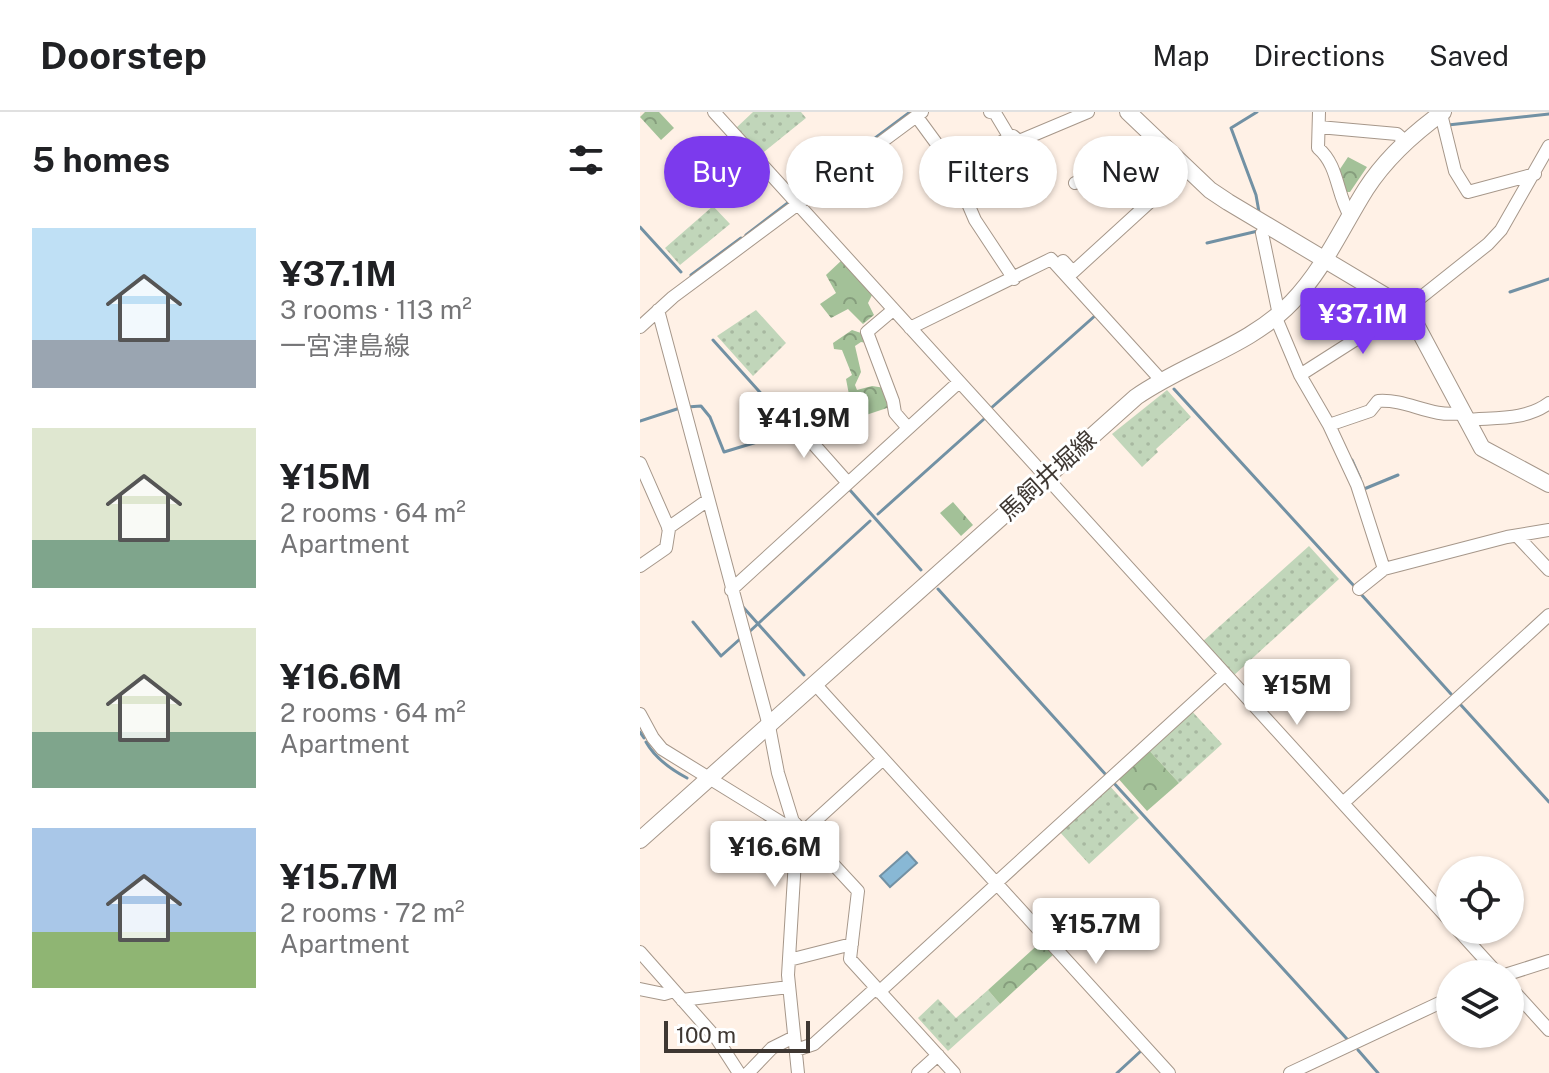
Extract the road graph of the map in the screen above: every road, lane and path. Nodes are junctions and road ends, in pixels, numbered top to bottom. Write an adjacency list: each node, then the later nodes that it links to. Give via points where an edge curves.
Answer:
1 (714, 112): 18 (street)
2 (990, 112): 11 (street)
3 (1088, 112): 12 (street)
4 (1128, 112): 13 (main road)
5 (1319, 112): 8 (street)
6 (1442, 113): 14 (main road, 馬飼井堀線); 17 (street, via 1455,171 1468,192)
7 (919, 114): 9 (street); 10 (street)
8 (1319, 127): 14 (street, via 1397,134); 23 (street, via 1318,148 1330,158)
9 (890, 136)
10 (932, 136)
11 (1009, 136)
12 (1031, 136)
13 (1153, 136)
14 (1406, 142): 23 (main road, 馬飼井堀線)
15 (1549, 146): 17 (street)
16 (1188, 169): 24 (main road)
17 (1540, 171): 28 (street, via 1488,244)
18 (786, 193)
19 (793, 208): 29 (street)
20 (800, 208): 30 (street)
21 (970, 208): 27 (street)
22 (1143, 208): 25 (street, via 1073,272 1058,256)
23 (1350, 216): 26 (main road, 馬飼井堀線)
24 (1269, 227): 26 (main road); 31 (street, via 1262,233)
25 (1051, 259): 27 (street); 35 (street)
26 (1325, 259): 28 (main road); 31 (main road, 馬飼井堀線)
27 (1014, 279): 33 (street)
28 (1402, 307): 34 (street); 39 (main road)
29 (658, 310): 32 (street); 46 (street)
30 (893, 310): 33 (street); 41 (street, via 867,332 895,413)
31 (1277, 316): 34 (street); 35 (main road, 馬飼井堀線)
32 (640, 327)
33 (910, 328): 36 (street)
34 (1300, 375): 40 (street)
35 (1161, 380): 43 (main road, 馬飼井堀線)
36 (959, 382): 41 (street); 43 (street)
37 (1549, 403): 39 (street, via 1514,417)
38 (786, 413): 44 (street)
39 (1463, 417): 40 (street, via 1395,400 1378,401 1370,411); 45 (main road, via 1482,448)
40 (1329, 425): 51 (street, via 1357,485)
41 (908, 428): 44 (street)
42 (640, 463): 47 (street)
43 (1046, 478): 56 (street); 57 (main road, 馬飼井堀線)
44 (848, 483): 54 (street)
45 (1549, 484)
46 (708, 500): 47 (street); 54 (street)
47 (668, 528): 50 (street, via 666,548)
48 (1549, 530): 49 (street)
49 (1518, 537): 51 (street); 52 (street)
50 (640, 566)
51 (1384, 569): 53 (street)
52 (1549, 570)
53 (1359, 589)
54 (731, 590): 59 (street)
55 (1549, 615): 62 (street)
56 (1225, 674): 62 (street); 65 (street)
57 (815, 684): 59 (main road, 馬飼井堀線); 60 (street)
58 (640, 714): 61 (street, via 662,749)
59 (769, 726): 61 (main road, 馬飼井堀線); 63 (street)
60 (883, 759): 63 (street); 65 (street)
61 (708, 780): 63 (street); 64 (main road, 馬飼井堀線)
62 (1343, 803): 66 (street)
63 (797, 828): 67 (street, via 858,891); 70 (street)
64 (640, 840)
65 (996, 883): 76 (street); 88 (street)
66 (1436, 906)
67 (852, 944): 70 (street); 76 (street, via 850,959)
68 (1471, 944): 71 (street)
69 (640, 952): 77 (street)
70 (789, 960): 74 (street)
71 (1485, 960)
72 (1549, 961): 73 (street)
73 (1524, 969)
74 (789, 987): 77 (street); 81 (street)
75 (640, 989): 77 (street)
76 (878, 990): 81 (street, via 814,1044); 82 (street)
77 (678, 995): 83 (street)
78 (1524, 1003): 80 (street)
79 (1436, 1005): 89 (street)
80 (1549, 1030)
81 (795, 1044): 84 (street, via 772,1048); 85 (street)
82 (938, 1055): 86 (street); 87 (street)
83 (739, 1073)
84 (748, 1073)
85 (798, 1073)
86 (918, 1073)
87 (954, 1073)
88 (1169, 1073)
89 (1290, 1073)

